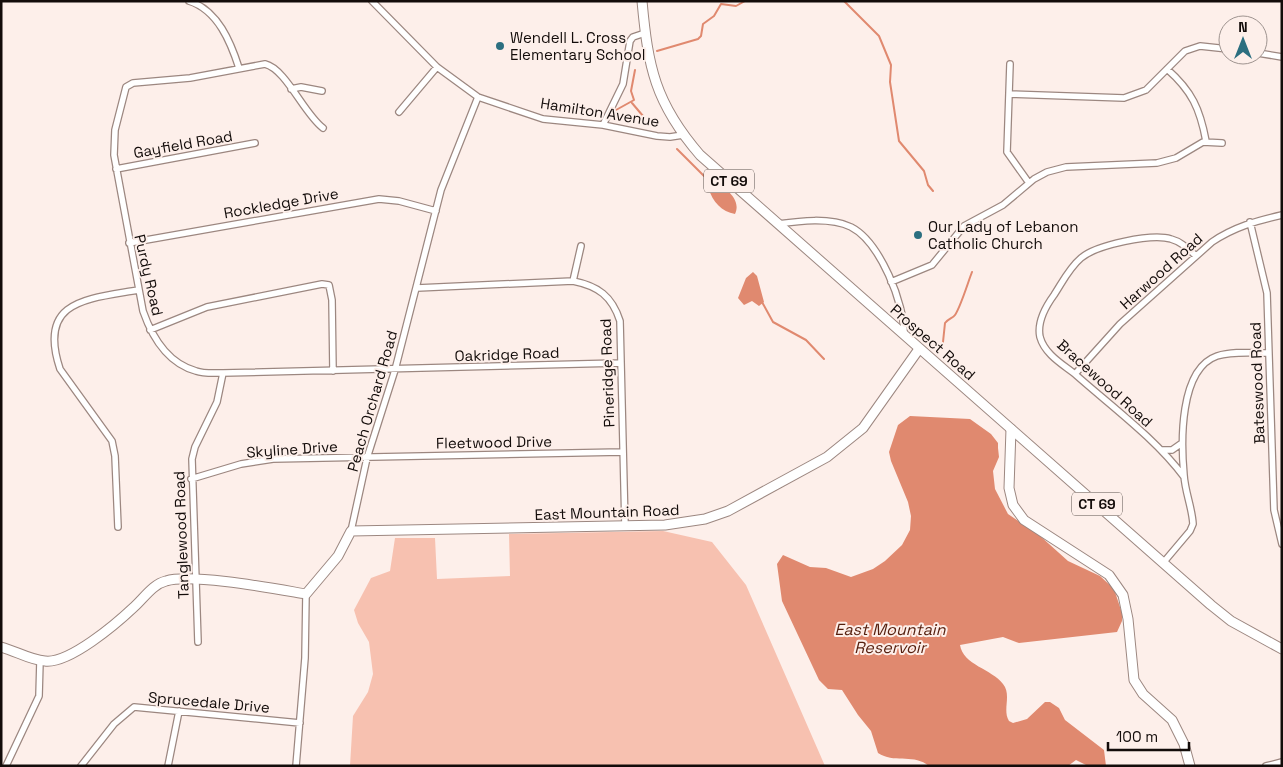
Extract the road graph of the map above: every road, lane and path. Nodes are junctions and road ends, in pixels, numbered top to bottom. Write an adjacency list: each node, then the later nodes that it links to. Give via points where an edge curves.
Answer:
1 (189, 1): 10 (street, via 199,5 224,30)
2 (372, 1): 9 (street, Hamilton Avenue)
3 (642, 1): 4 (street, Prospect Road / CT 69)
4 (646, 33): 17 (street, via 633,36 630,41 623,84); 19 (street, Prospect Road / CT 69, via 648,57 657,89)
5 (1218, 48): 11 (street, via 1192,48 1178,56)
6 (1268, 55): 7 (street)
7 (1282, 57)
8 (1010, 64): 14 (street)
9 (437, 67): 15 (street, Hamilton Avenue); 16 (street)
10 (239, 68): 12 (street, via 262,64 271,66); 23 (street, Purdy Road, via 190,78 127,85 114,136)
11 (1167, 69): 14 (street, via 1146,90 1124,98); 20 (street, via 1190,92)
12 (291, 89): 13 (street, via 301,87); 18 (street, via 314,121)
13 (322, 91)
14 (1009, 94): 24 (street, via 1008,152)
15 (478, 98): 17 (street, Hamilton Avenue, via 543,119); 25 (street, Peach Orchard Road, via 448,170)
16 (399, 112)
17 (603, 126): 19 (street, Hamilton Avenue, via 657,136)
18 (323, 128)
19 (683, 135): 28 (street, Prospect Road / CT 69, via 700,155)
20 (1206, 141): 21 (street); 24 (street, via 1163,162 1061,168 1043,173)
21 (1222, 142)
22 (255, 143): 23 (street, Gayfield Road)
23 (116, 168): 29 (street, Purdy Road)
24 (1029, 184): 33 (street, via 1003,206 964,226 932,265)
25 (436, 211): 29 (street, Rockledge Drive, via 378,199); 34 (street, Peach Orchard Road)
26 (1282, 215): 27 (street, Harwood Road)
27 (1250, 222): 31 (street, Harwood Road, via 1227,232); 39 (street, Bateswood Road, via 1267,293)
28 (778, 224): 33 (street, via 817,222 852,227 869,244); 37 (street, Prospect Road / CT 69)
29 (129, 243): 35 (street, Purdy Road)
30 (581, 246): 32 (street)
31 (1196, 256): 44 (street, Harwood Road, via 1120,324); 44 (street, Bracewood Road, via 1180,242 1169,238 1104,245 1080,259 1048,303 1040,327 1040,337 1046,348)
32 (573, 281): 34 (street, Pineridge Road); 40 (street, Pineridge Road, via 598,288 612,302 620,321)
33 (891, 282): 37 (street, via 903,317)
34 (418, 288): 41 (street, Peach Orchard Road)
35 (138, 290): 36 (street, Purdy Road); 53 (street, via 77,303 59,319 54,337 60,369 112,441)
36 (150, 330): 42 (street, via 220,304 329,285 332,295); 43 (street, Purdy Road, via 158,344 181,365 196,372)
37 (904, 335): 38 (street, Prospect Road / CT 69)
38 (919, 349): 45 (street, Prospect Road / CT 69); 52 (street, East Mountain Road, via 863,428 827,457 705,519)
39 (1268, 353): 46 (street, via 1231,353 1216,356 1205,363 1192,381 1187,396); 55 (street, Bateswood Road, via 1274,510)
40 (619, 363): 41 (street, Oakridge Road); 48 (street, Pineridge Road)
41 (395, 370): 42 (street, Purdy Road); 49 (street, Peach Orchard Road)
42 (333, 371): 43 (street, Purdy Road)
43 (223, 373): 51 (street, Tanglewood Road, via 217,402 195,447)
44 (1075, 374): 47 (street, Bracewood Road)
45 (1011, 429): 56 (street, Prospect Road / CT 69); 70 (street, via 1009,488 1013,505 1024,520 1109,575 1123,595 1134,680 1143,694 1172,720 1179,731)
46 (1182, 443): 47 (street, via 1172,450); 50 (street)
47 (1161, 450): 50 (street, Bracewood Road)
48 (622, 452): 49 (street, Fleetwood Drive); 52 (street, Pineridge Road)
49 (367, 458): 51 (street, Skyline Drive, via 258,460); 54 (street, Peach Orchard Road)
50 (1184, 477): 56 (street, via 1192,524 1190,531)
51 (191, 480): 57 (street, Tanglewood Road)
52 (625, 526): 54 (street, East Mountain Road)
53 (118, 527)
54 (351, 532): 58 (street, Peach Orchard Road, via 340,552)
55 (1282, 544)
56 (1163, 563): 61 (street, Prospect Road / CT 69, via 1231,620)
57 (194, 580): 58 (street); 59 (street, Tanglewood Road); 62 (street, via 160,583 122,618 70,655 54,661)
58 (306, 594): 64 (street, via 306,652)
59 (198, 642)
60 (1, 648): 62 (street)
61 (1282, 649)
62 (40, 661): 66 (street, via 39,696)
63 (179, 710): 64 (street, Sprucedale Drive); 67 (street, Sprucedale Drive, via 134,707 114,724); 68 (street)
64 (300, 723): 69 (street)
65 (1282, 762): 71 (street)
66 (6, 766)
67 (81, 766)
68 (168, 766)
69 (296, 766)
70 (1190, 766)
71 (1266, 766)

